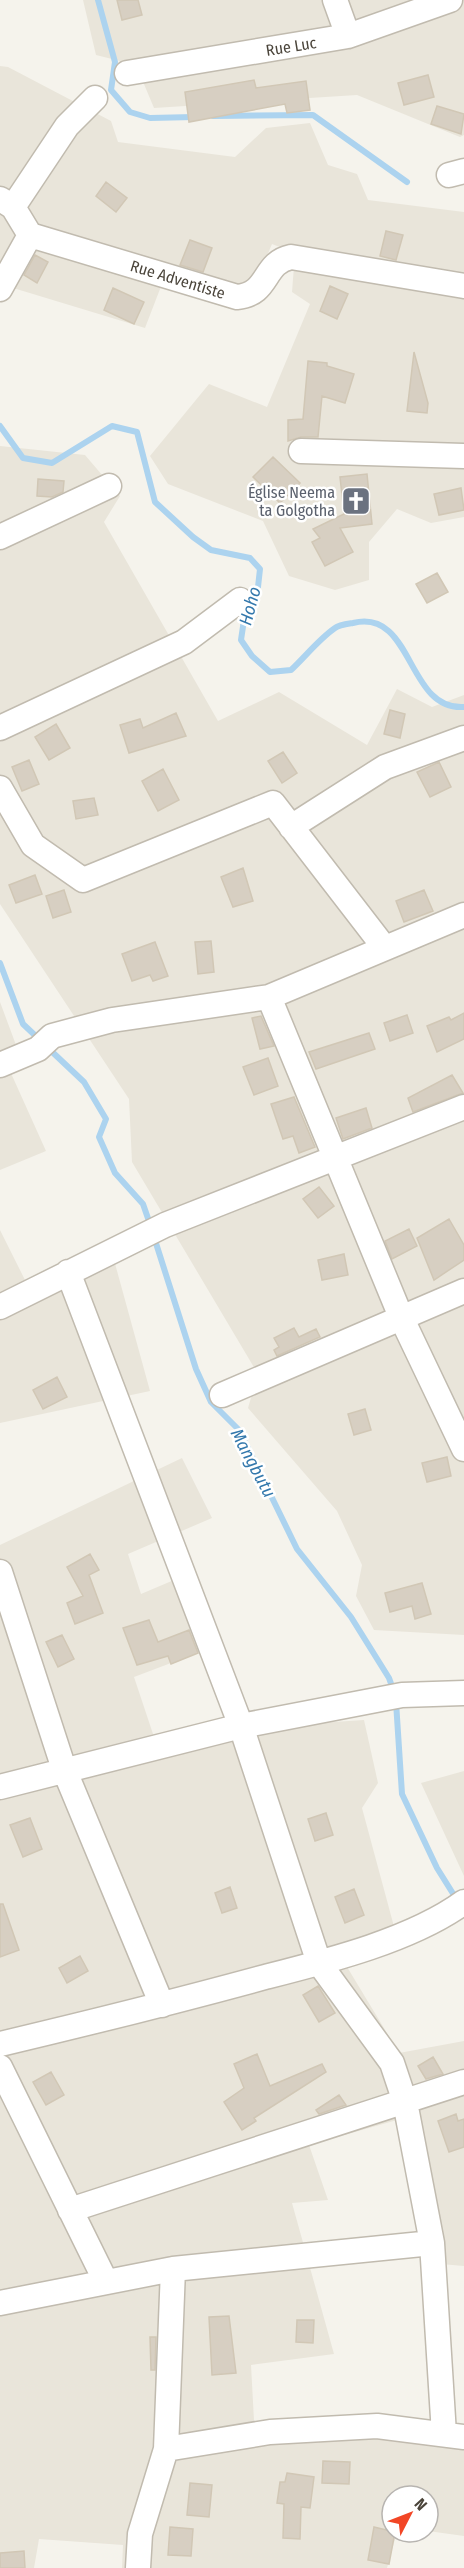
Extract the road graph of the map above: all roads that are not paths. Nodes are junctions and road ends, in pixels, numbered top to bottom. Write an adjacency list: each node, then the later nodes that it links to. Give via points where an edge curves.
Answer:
1 (335, 0): 3 (street)
2 (450, 0): 3 (street, Rue Luc)
3 (348, 36): 4 (street, Rue Luc)
4 (127, 73)
5 (95, 98): 6 (street, via 67,126)
6 (6, 203): 7 (street)
7 (30, 235): 8 (street, Rue Adventiste, via 237,297 250,296 280,259 291,257); 9 (street)
8 (464, 286)
9 (0, 289)
10 (301, 452): 11 (street)
11 (464, 456)
12 (109, 486): 13 (street)
13 (0, 537)
14 (240, 600): 15 (street, via 184,642)
15 (0, 728)
16 (464, 738): 18 (street, via 385,767)
17 (0, 788): 18 (street, via 33,845 83,880 273,803)
18 (291, 826): 20 (street)
19 (464, 915): 20 (street)
20 (384, 947): 21 (street)
21 (269, 997): 22 (street, via 112,1020 45,1043); 24 (street)
22 (0, 1065)
23 (464, 1107): 24 (street)
24 (335, 1159): 25 (street, via 165,1225); 28 (street)
25 (68, 1272): 27 (street); 33 (street)
26 (464, 1291): 28 (street)
27 (0, 1307)
28 (401, 1317): 29 (street); 30 (street)
29 (222, 1395)
30 (464, 1449)
31 (0, 1572): 34 (street)
32 (464, 1693): 33 (street, via 402,1695)
33 (241, 1726): 34 (street); 37 (street)
34 (64, 1769): 35 (street); 38 (street)
35 (0, 1786)
36 (459, 1905): 37 (street, via 434,1923)
37 (319, 1963): 38 (street); 42 (street, via 392,2063)
38 (162, 2005): 39 (street)
39 (0, 2044)
40 (0, 2067): 43 (street)
41 (464, 2082): 42 (street)
42 (405, 2102): 43 (street); 44 (street)
43 (70, 2210): 46 (street)
44 (432, 2243): 45 (street); 48 (street)
45 (173, 2269): 46 (street); 49 (street)
46 (106, 2282): 47 (street)
47 (0, 2303)
48 (454, 2436): 49 (street, via 377,2426 270,2432)
49 (166, 2449): 50 (street, via 140,2534)
50 (138, 2568)

